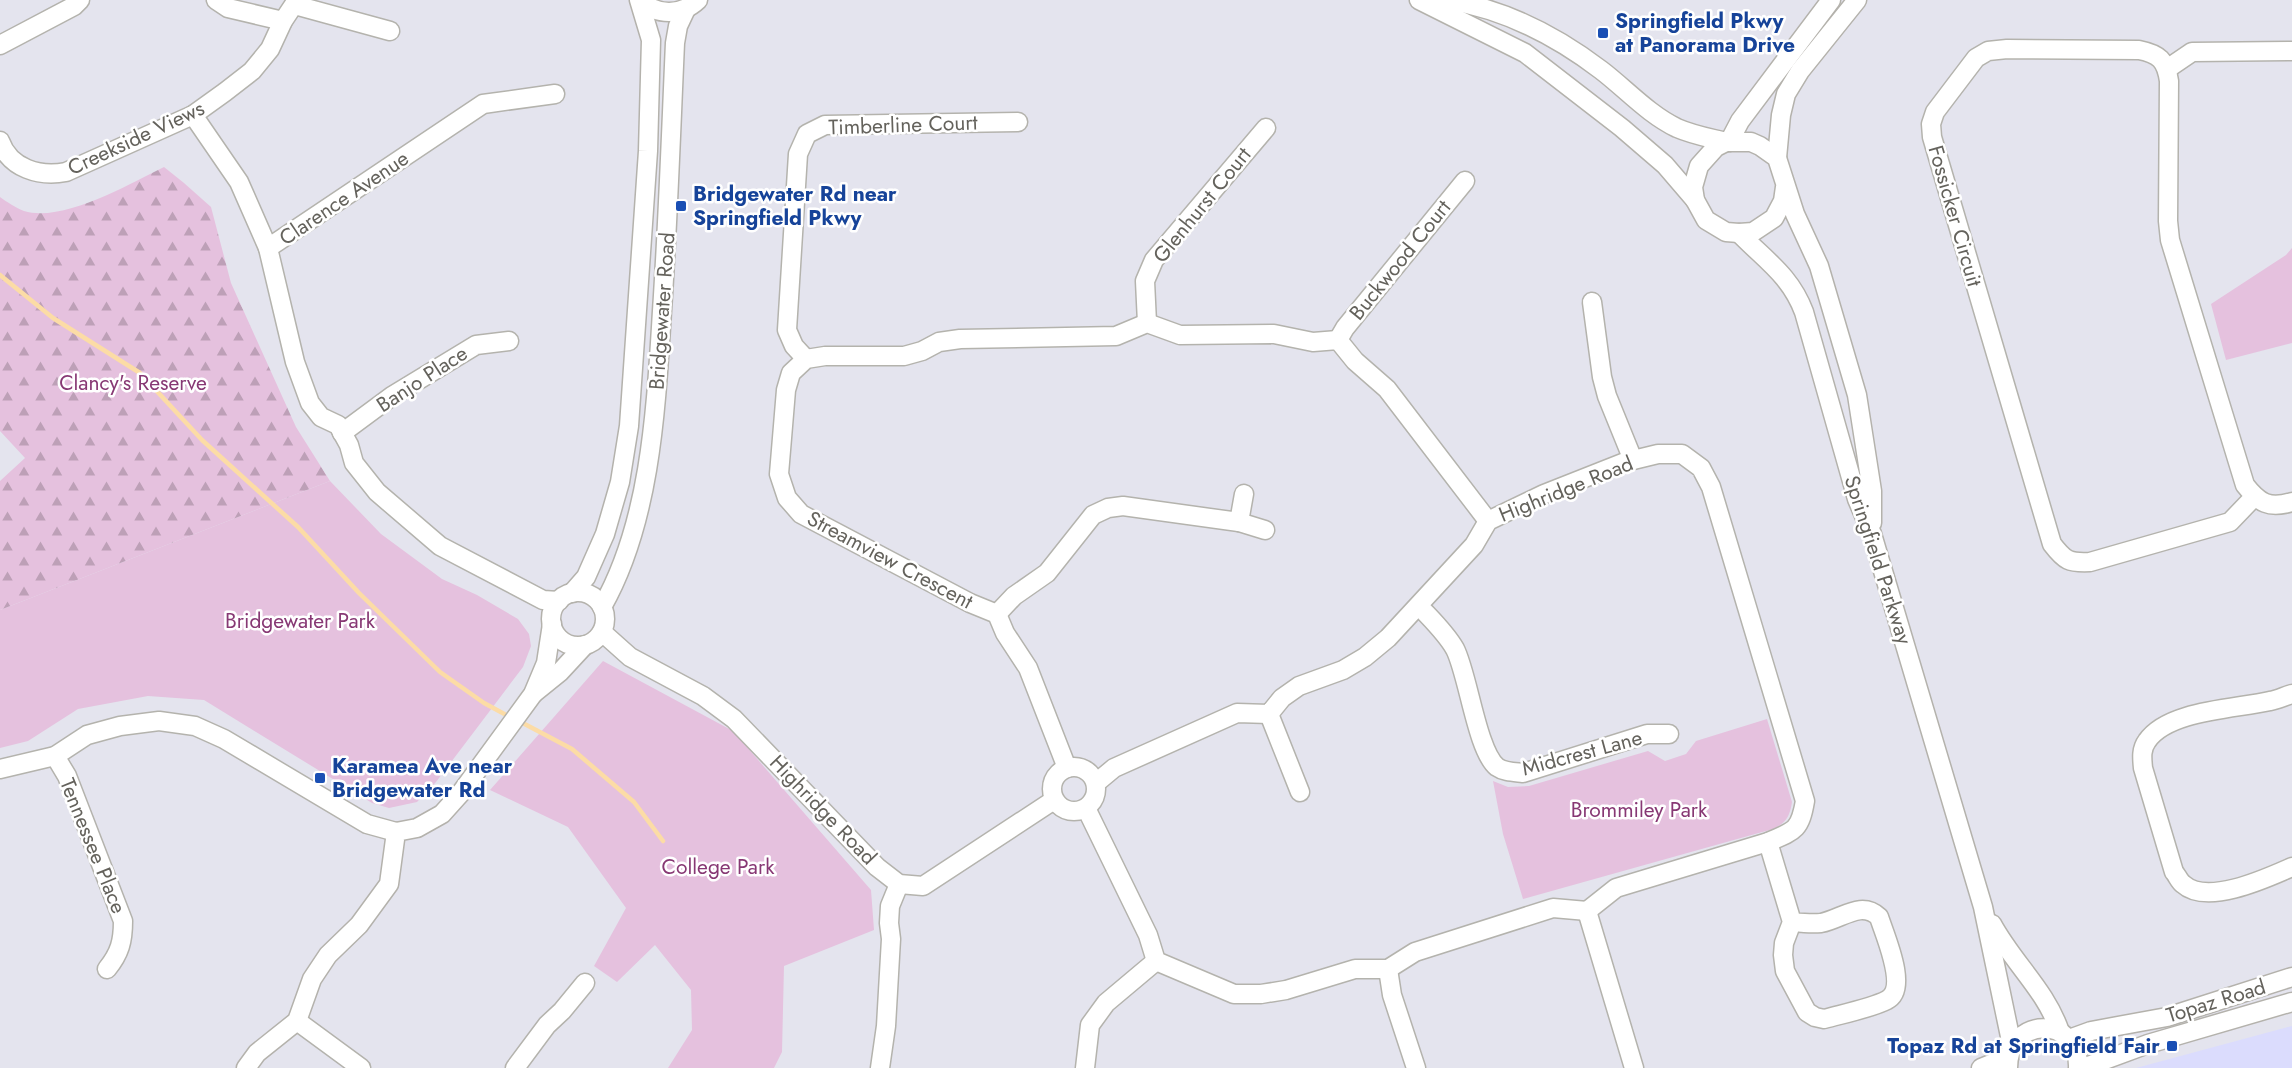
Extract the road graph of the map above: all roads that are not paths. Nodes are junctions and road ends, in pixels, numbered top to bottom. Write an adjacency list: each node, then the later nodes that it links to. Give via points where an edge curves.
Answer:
1 (80, 0): 12 (street)
2 (216, 0): 10 (street, via 228,8)
3 (640, 0): 8 (street, via 664,12); 41 (street, Bridgewater Road, via 651,40 648,151 629,426 620,482 605,534 586,577)
4 (1419, 0): 24 (street, via 1525,53 1665,165)
5 (1447, 0): 20 (street, via 1511,17 1542,32 1602,71 1676,128)
6 (1831, 0): 20 (street)
7 (1857, 0): 21 (street, via 1786,94)
8 (695, 2): 43 (street, Bridgewater Road, via 678,26 675,43 656,398 638,511 628,547)
9 (296, 3): 10 (street, Creekside Views); 11 (street, Creekside Views)
10 (283, 21): 16 (street, Creekside Views, via 270,49 252,71)
11 (390, 31)
12 (0, 45)
13 (2292, 51): 14 (street, via 2192,52)
14 (2167, 69): 35 (street, via 2170,240 2245,485); 35 (street, Fossicker Circuit, via 2155,53 2139,50 1988,51 1976,57 1935,112 1932,137 2052,544 2061,556 2073,563 2090,562 2230,522)
15 (555, 94): 26 (street, Clarence Avenue, via 483,104)
16 (193, 115): 19 (street, Creekside Views, via 66,172 50,175 33,172 11,159); 26 (street, via 239,182)
17 (1018, 122): 31 (street, Timberline Court, via 825,125 807,134 798,154 787,330)
18 (1266, 128): 28 (street, Glenhurst Court, via 1154,260 1145,281)
19 (0, 141)
20 (1728, 142): 21 (street, via 1751,142); 24 (street, via 1716,147 1699,166 1693,187)
21 (1777, 158): 23 (street)
22 (1465, 181): 29 (street, Buckwood Court)
23 (1785, 187): 25 (street, via 1774,218 1753,232); 40 (street, via 1819,266 1857,395 1872,491)
24 (1695, 200): 25 (street, via 1706,220 1716,228)
25 (1739, 233): 40 (street, Springfield Parkway, via 1773,263 1798,295 1857,499)
26 (268, 248): 32 (street, Clarence Avenue, via 295,362 310,403 321,417 338,425)
27 (1592, 302): 33 (street, via 1602,377)
28 (1147, 323): 29 (street, via 1180,335 1274,334 1312,342); 31 (street, via 1116,336 960,339 939,342 904,356)
29 (1338, 340): 37 (street, via 1387,389)
30 (509, 341): 32 (street, Banjo Place, via 476,345 392,396)
31 (806, 359): 44 (street, Streamview Crescent, via 791,374 786,390 779,474 787,498 801,513)
32 (342, 434): 41 (street, Clarence Avenue, via 354,464 376,492 440,546)
33 (1632, 460): 37 (street, Highridge Road, via 1544,494); 59 (street, Highridge Road, via 1682,454 1701,468 1711,487 1805,801 1801,820 1791,832)
34 (1244, 494): 38 (street)
35 (2254, 497): 36 (street, via 2268,505)
36 (2292, 502)
37 (1488, 521): 42 (street, Highridge Road, via 1474,545)
38 (1239, 522): 39 (street); 44 (street, via 1123,506 1108,508 1093,515 1047,573 1014,596)
39 (1265, 530)
40 (1872, 534): 62 (street, Springfield Parkway)
41 (556, 606): 43 (street, via 590,595); 46 (street, via 560,639 576,646); 48 (street, Bridgewater Road, via 546,663)
42 (1419, 606): 49 (street, Highridge Road, via 1365,657 1343,670 1299,686); 50 (street, Midcrest Lane, via 1455,650 1485,749 1496,766 1523,773 1647,734)
43 (602, 607): 45 (street)
44 (998, 614): 52 (street, Streamview Crescent, via 1005,633 1028,668)
45 (602, 632): 46 (street); 61 (street, Highridge Road, via 630,657 703,696 734,719 877,867)
46 (585, 645): 48 (street, Bridgewater Road)
47 (2292, 693): 60 (street, via 2271,701 2180,719 2154,731 2142,754 2174,872 2182,884 2204,892 2221,890 2254,884)
48 (533, 694): 58 (street, Bridgewater Road, via 442,814 417,828)
49 (1269, 714): 54 (street, via 1237,713 1114,768); 55 (street)
50 (1669, 735)
51 (55, 756): 53 (street); 58 (street, via 87,735 120,726 159,722 195,726 224,739 367,824); 66 (street, Tennessee Place, via 67,776 123,921 118,955)
52 (1067, 768): 54 (street, via 1085,769); 56 (street, via 1053,781)
53 (0, 769)
54 (1096, 783): 57 (street, via 1095,797)
55 (1300, 792)
56 (1054, 800): 57 (street, via 1069,811); 61 (street, via 923,886)
57 (1086, 808): 65 (street, via 1148,935)
58 (396, 832): 71 (street, via 389,884 358,925 328,955 312,979)
59 (1768, 842): 63 (street, Highridge Road, via 1616,888); 64 (street)
60 (2292, 867)
61 (899, 884): 77 (street, via 890,906 886,1026)
62 (1983, 907): 72 (street, Springfield Parkway, via 2004,948 2043,994); 73 (street, Springfield Parkway)
63 (1587, 910): 67 (street, via 1553,908 1415,951); 80 (street)
64 (1792, 922): 64 (street, via 1784,943 1785,971 1808,1012 1815,1017 1824,1019 1889,1000 1896,992 1898,979 1879,917 1872,910 1822,923)
65 (1156, 961): 67 (street, via 1234,994 1286,990 1355,969); 78 (street, via 1106,1003 1090,1025)
66 (107, 969)
67 (1388, 969): 79 (street)
68 (2292, 977): 72 (street, Topaz Road, via 2167,1017)
69 (585, 983): 76 (street)
70 (2292, 1002): 83 (street, Topaz Road, via 2148,1044)
71 (297, 1021): 74 (street, via 257,1053); 75 (street)
72 (2064, 1035): 73 (street, via 2050,1028 2028,1031 2019,1037); 82 (street, Springfield Parkway, via 2075,1048)
73 (2010, 1057): 81 (street)
74 (246, 1068)
75 (360, 1068)
76 (515, 1068)
77 (880, 1068)
78 (1085, 1068)
79 (1416, 1068)
80 (1634, 1068)
81 (1981, 1068)
82 (2078, 1068)
83 (2083, 1068)

